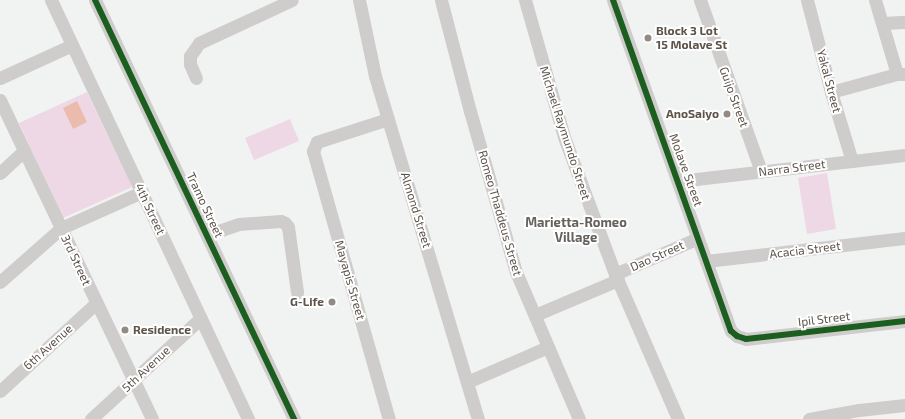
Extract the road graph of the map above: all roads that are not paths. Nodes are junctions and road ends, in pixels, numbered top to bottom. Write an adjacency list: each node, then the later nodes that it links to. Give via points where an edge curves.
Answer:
1 (52, 0): 13 (street, 4th Street)
2 (95, 0): 28 (street, Tramo Street)
3 (292, 0): 16 (street, via 199,43 190,56 190,64)
4 (359, 0): 19 (street, Almond Street, via 375,76)
5 (442, 0): 36 (street, Romeo Thaddeus Street, via 470,111 516,272)
6 (525, 0): 32 (street, Michael Raymundo Street, via 564,137)
7 (613, 0): 25 (street, Molave Street)
8 (700, 0): 23 (street, Guijo Street)
9 (807, 0): 17 (street, Yakal Street)
10 (875, 0): 11 (street)
11 (883, 22): 12 (street); 14 (street)
12 (905, 22)
13 (72, 45): 15 (street); 26 (street, 4th Street)
14 (901, 74): 17 (street)
15 (0, 78)
16 (196, 78)
17 (831, 92): 22 (street, Yakal Street)
18 (0, 100): 20 (street, 3rd Street)
19 (388, 119): 42 (street, Almond Street); 50 (street, Mayapis Street, via 317,142 313,151)
20 (24, 152): 24 (street); 27 (street, 3rd Street)
21 (905, 156): 22 (street, Narra Street)
22 (852, 161): 23 (street, Narra Street)
23 (761, 171): 25 (street, Narra Street)
24 (0, 173)
25 (678, 181): 29 (street, Molave Street)
26 (142, 192): 27 (street); 37 (street, 4th Street)
27 (61, 228): 33 (street); 35 (street, 3rd Street)
28 (207, 235): 34 (street, via 239,224 281,221 285,223 288,227); 49 (street, Tramo Street)
29 (698, 238): 31 (street, Molave Street); 32 (street, Dao Street)
30 (905, 238): 31 (street, Acacia Street)
31 (706, 261): 39 (street, Molave Street, via 731,331)
32 (616, 277): 36 (street, Dao Street); 53 (street, Michael Raymundo Street)
33 (0, 282)
34 (297, 292)
35 (96, 303): 41 (street, 3rd Street); 43 (street, 6th Avenue)
36 (535, 315): 40 (street, Romeo Thaddeus Street)
37 (201, 318): 41 (street, 5th Avenue); 48 (street, 4th Street)
38 (905, 321): 39 (street, Ipil Street)
39 (746, 339)
40 (548, 347): 42 (street); 52 (street, Romeo Thaddeus Street)
41 (134, 380): 46 (street, 5th Avenue); 47 (street, 3rd Street)
42 (467, 382): 51 (street, Almond Street)
43 (0, 391)
44 (905, 405): 45 (street)
45 (861, 414): 54 (street)
46 (91, 419)
47 (152, 419)
48 (248, 419)
49 (294, 419)
50 (389, 419)
51 (478, 419)
52 (579, 419)
53 (678, 419)
54 (809, 419)

